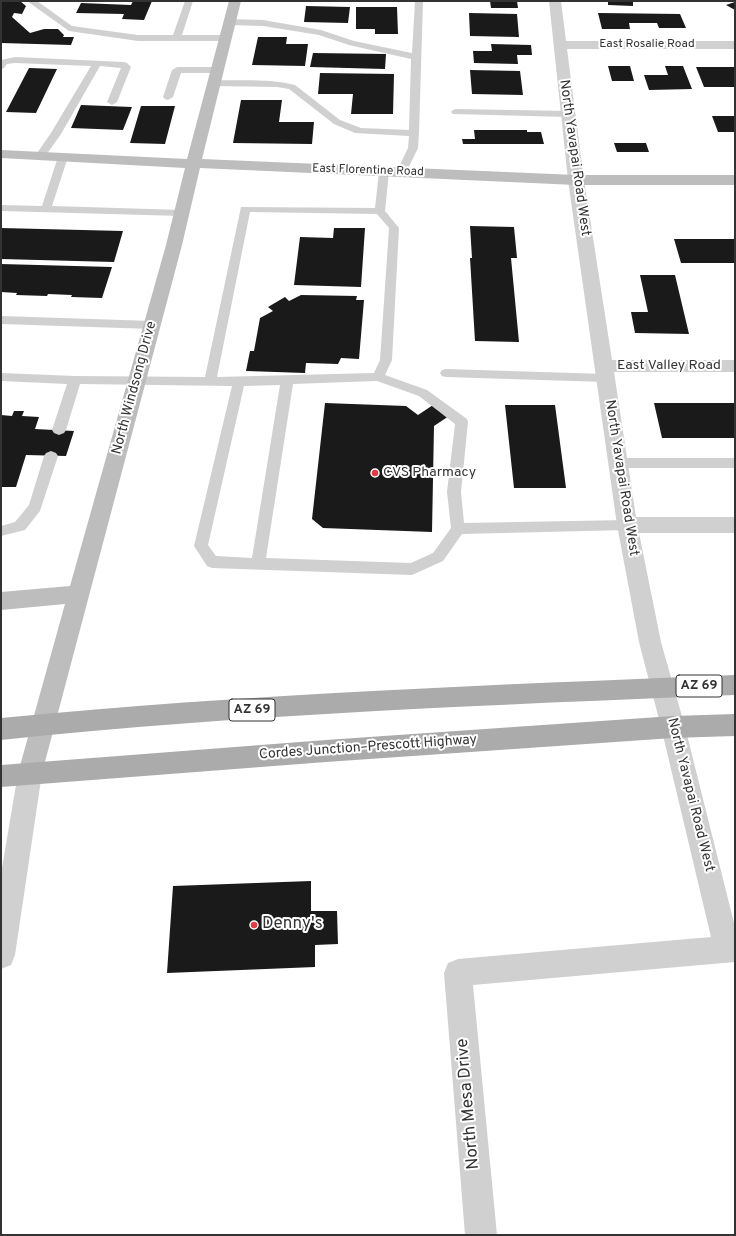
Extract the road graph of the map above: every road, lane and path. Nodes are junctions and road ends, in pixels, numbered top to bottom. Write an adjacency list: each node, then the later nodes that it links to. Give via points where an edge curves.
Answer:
1 (31, 1): 7 (lane, via 69,28 138,38)
2 (189, 1): 7 (lane)
3 (235, 1): 6 (street, North Windsong Drive)
4 (418, 1): 11 (lane)
5 (555, 1): 9 (street, North Yavapai Road West)
6 (229, 22): 8 (street, North Windsong Drive); 11 (lane, via 287,27)
7 (177, 38): 8 (lane)
8 (225, 38): 14 (street, North Windsong Drive)
9 (559, 45): 10 (street, East Rosalie Road); 18 (street, North Yavapai Road West)
10 (735, 45)
11 (416, 57): 19 (lane)
12 (97, 63): 13 (lane, via 15,60 4,62); 16 (lane, via 126,67); 21 (lane, via 56,134)
13 (1, 66)
14 (214, 76): 15 (lane, via 177,70); 19 (lane, via 292,88 337,122 359,131); 23 (street, North Windsong Drive)
15 (168, 97)
16 (112, 102)
17 (456, 112): 18 (lane)
18 (568, 114): 26 (street, North Yavapai Road West)
19 (414, 133): 25 (lane, via 413,148)
20 (1, 154): 21 (street, East Florentine Road)
21 (40, 156): 22 (street, East Florentine Road)
22 (64, 157): 23 (street, East Florentine Road); 29 (lane)
23 (194, 164): 24 (street, East Florentine Road); 31 (street, North Windsong Drive)
24 (384, 172): 25 (street, East Florentine Road); 30 (lane)
25 (401, 173): 26 (street, East Florentine Road)
26 (576, 180): 27 (street, East Florentine Road); 35 (street, North Yavapai Road West)
27 (735, 180)
28 (1, 208): 29 (lane)
29 (46, 209): 31 (lane)
30 (380, 211): 38 (lane, via 394,228 386,360); 42 (lane, via 245,209)
31 (182, 213): 33 (street, North Windsong Drive)
32 (1, 320): 33 (lane)
33 (152, 325): 41 (street, North Windsong Drive)
34 (735, 366): 35 (street, East Valley Road)
35 (604, 372): 36 (lane); 46 (street, North Yavapai Road West)
36 (446, 373)
37 (1, 377): 39 (lane)
38 (378, 377): 40 (lane); 50 (lane, via 423,393 462,422 454,492)
39 (75, 380): 41 (lane); 44 (lane)
40 (287, 380): 43 (lane); 52 (lane)
41 (137, 381): 42 (lane); 53 (street, North Windsong Drive)
42 (210, 382): 43 (lane)
43 (239, 382): 52 (lane, via 202,546 212,562)
44 (59, 430)
45 (51, 456): 51 (lane, via 35,507 20,526)
46 (618, 463): 47 (lane); 48 (street, North Yavapai Road West)
47 (735, 463)
48 (627, 525): 49 (street); 50 (lane); 56 (street, North Yavapai Road West, via 650,642)
49 (735, 525)
50 (458, 529): 52 (lane, via 438,557 412,569)
51 (1, 531)
52 (258, 564)
53 (79, 594): 54 (street); 57 (street, North Windsong Drive)
54 (1, 601)
55 (735, 686): 56 (main road, AZ 69)
56 (662, 687): 57 (main road, AZ 69, via 460,696); 59 (street, North Yavapai Road West)
57 (43, 724): 60 (main road, AZ 69); 61 (street, North Windsong Drive)
58 (735, 725): 59 (main road, Cordes Junction–Prescott Highway)
59 (673, 727): 61 (main road, Cordes Junction–Prescott Highway); 63 (street, North Yavapai Road West)
60 (1, 729)
61 (30, 773): 62 (main road, Cordes Junction–Prescott Highway); 64 (street)
62 (1, 776)
63 (731, 948): 65 (street, North Mesa Drive, via 458,972)
64 (1, 955)
65 (481, 1235)

